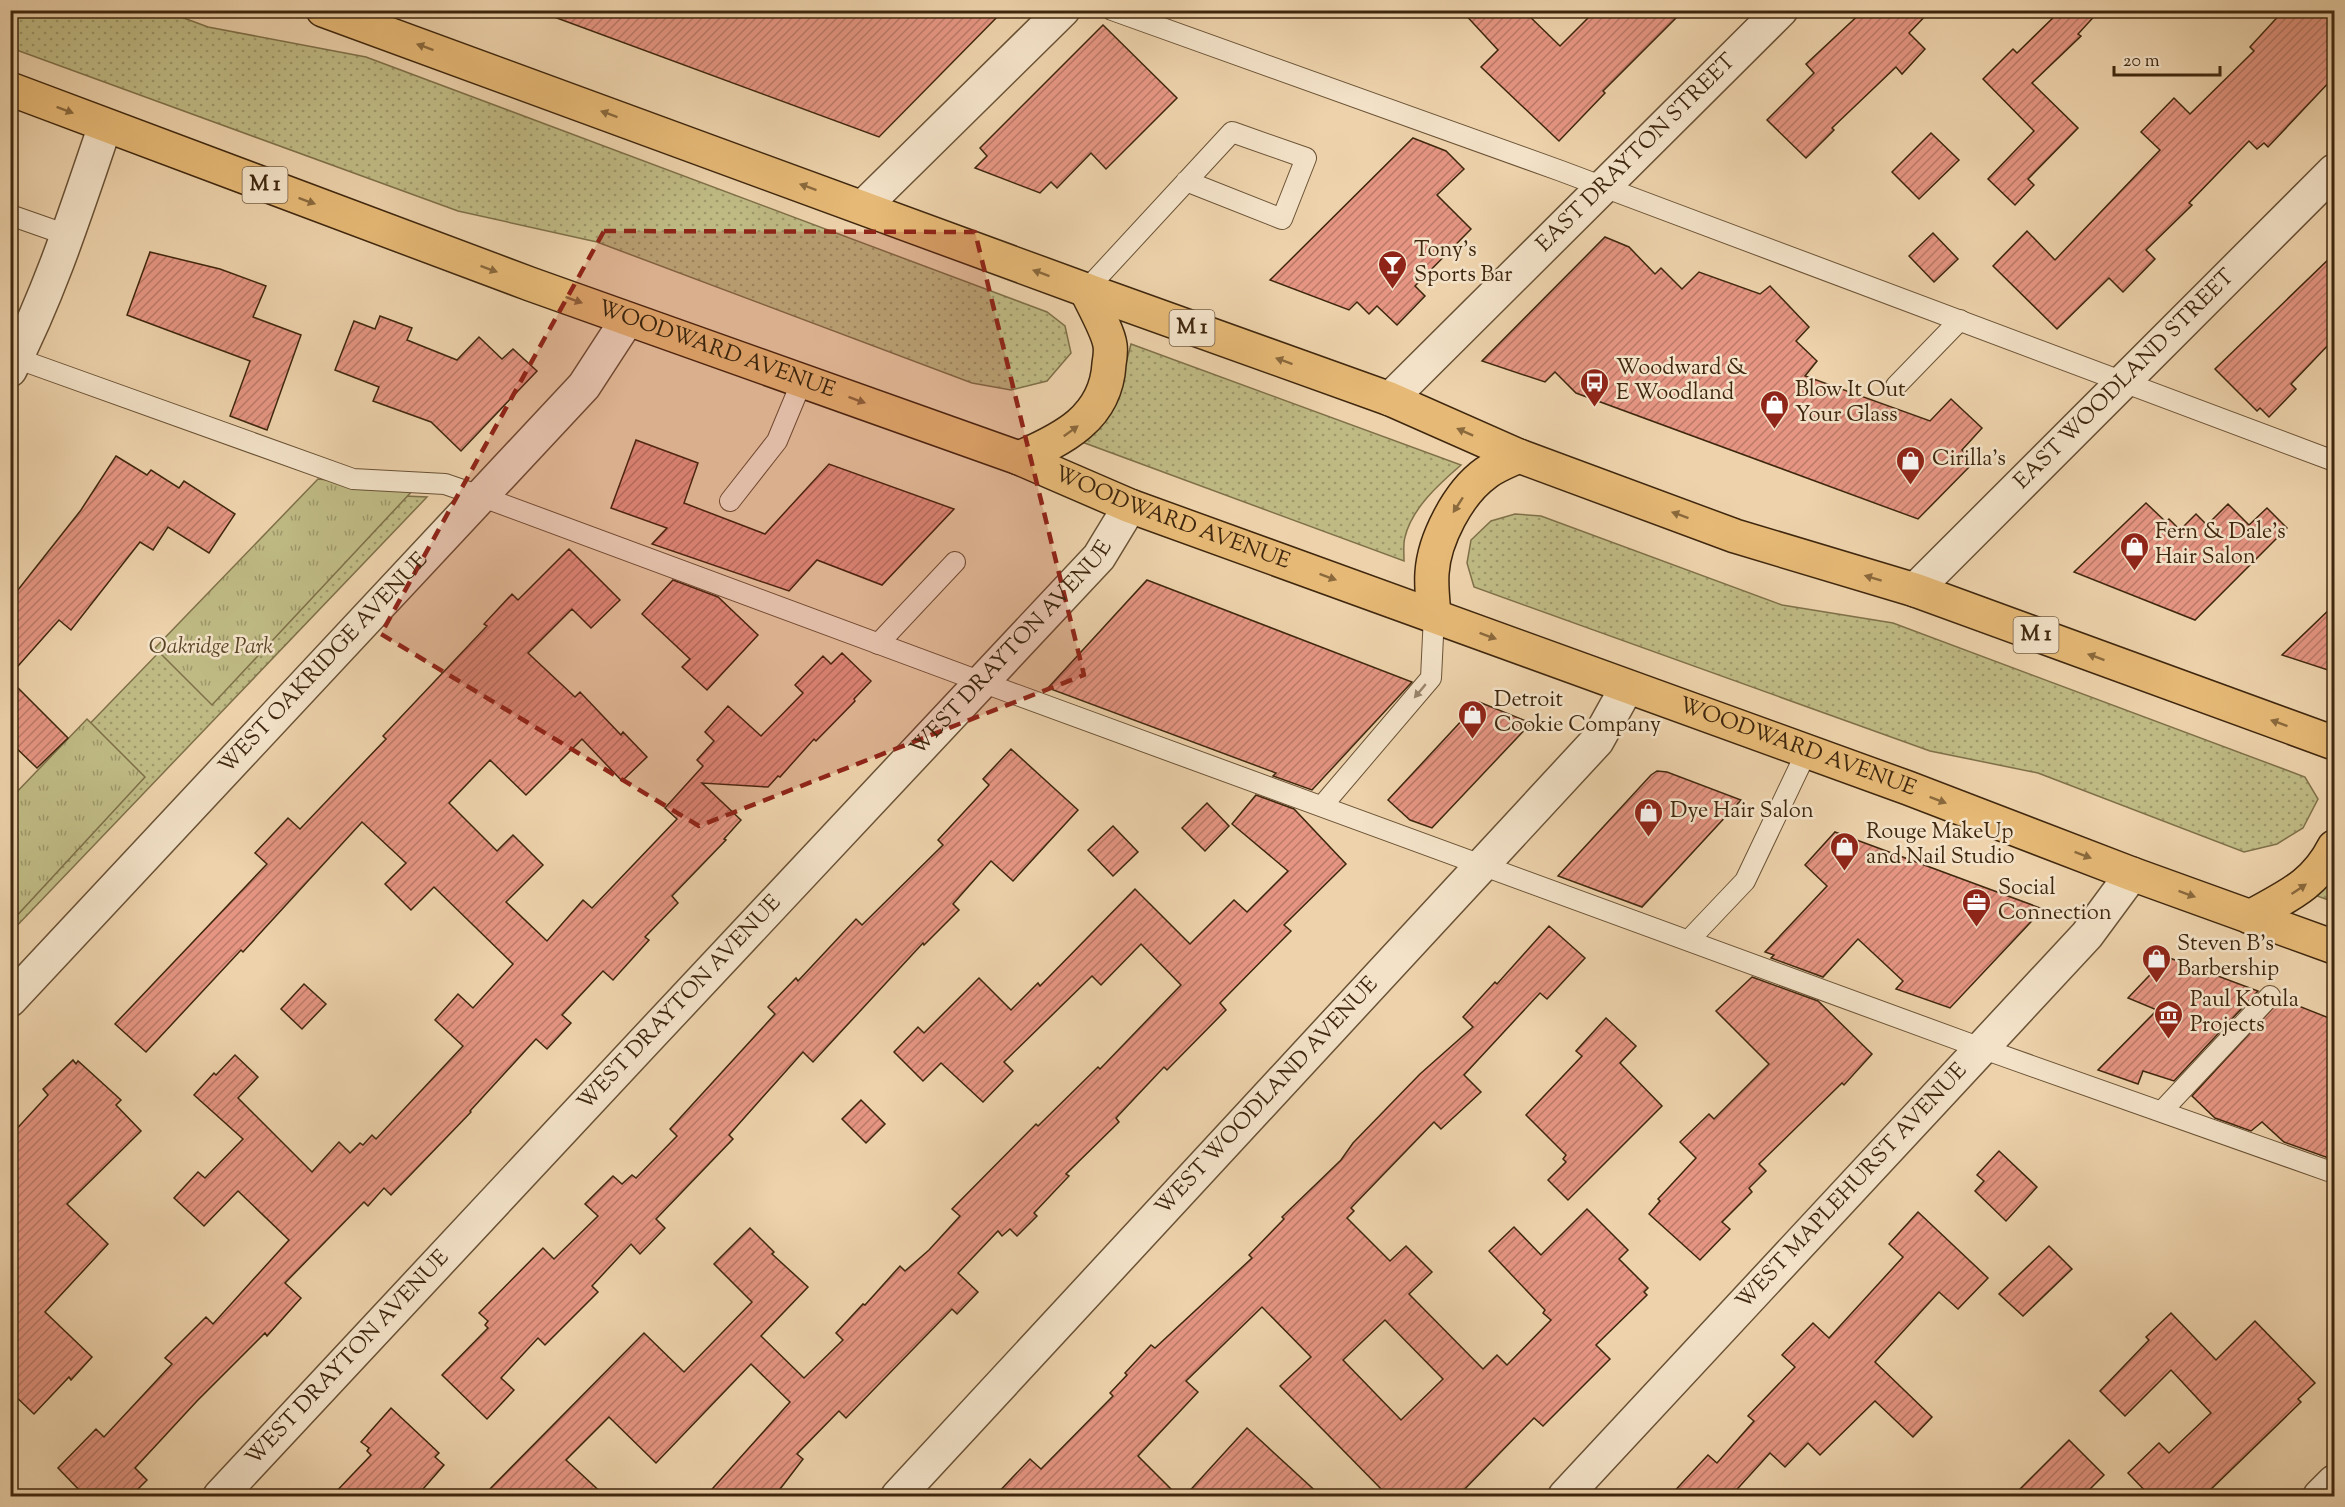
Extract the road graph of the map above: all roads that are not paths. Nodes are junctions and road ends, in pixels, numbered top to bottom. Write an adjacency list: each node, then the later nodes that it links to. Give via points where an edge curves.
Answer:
1 (323, 10): 10 (main road, M 1, one-way to 1)
2 (1063, 10): 10 (street)
3 (1112, 10): 9 (lane)
4 (1781, 10): 9 (street, EAST DRAYTON STREET)
5 (10, 89): 6 (main road, WOODWARD AVENUE / M 1, one-way to 6)
6 (105, 126): 12 (street); 14 (main road, WOODWARD AVENUE / M 1, one-way to 14)
7 (2334, 171): 18 (street, EAST WOODLAND STREET)
8 (1186, 181): 8 (lane, via 1232,132 1306,158 1282,219); 13 (lane)
9 (1604, 187): 15 (lane); 20 (street, EAST DRAYTON STREET)
10 (863, 207): 13 (main road, M 1, one-way to 10)
11 (10, 215): 12 (lane)
12 (67, 235): 16 (street, via 34,321)
13 (1086, 290): 20 (main road, M 1, one-way to 13); 22 (main road, one-way to 13, via 1056,442 1074,429 1100,399 1108,375 1110,346)
14 (627, 320): 17 (main road, WOODWARD AVENUE / M 1); 24 (street, WEST OAKRIDGE AVENUE, via 584,386)
15 (1960, 320): 18 (lane); 19 (lane)
16 (12, 361): 24 (lane, via 353,479 445,484)
17 (802, 381): 22 (main road, WOODWARD AVENUE / M 1, one-way to 22); 25 (lane, via 777,441)
18 (2124, 382): 23 (lane); 28 (street, EAST WOODLAND STREET)
19 (1896, 386)
20 (1390, 399): 21 (main road, M 1, one-way to 20)
21 (1519, 456): 28 (main road, M 1, one-way to 21, via 1735,536); 29 (main road, one-way to 29, via 1485,473 1461,499 1443,530 1432,573)
22 (1019, 458): 26 (main road, WOODWARD AVENUE / M 1)
23 (2334, 460)
24 (480, 496): 30 (lane); 43 (street, WEST OAKRIDGE AVENUE)
25 (730, 501)
26 (1130, 506): 29 (main road, WOODWARD AVENUE / M 1, one-way to 29); 31 (street, WEST DRAYTON AVENUE, via 1099,557)
27 (955, 562): 30 (lane)
28 (1915, 591): 33 (main road, M 1, one-way to 28)
29 (1434, 615): 32 (main road, WOODWARD AVENUE / M 1, one-way to 32); 35 (lane, one-way to 35, via 1431,678)
30 (878, 644): 31 (lane)
31 (981, 682): 35 (lane); 48 (street, WEST DRAYTON AVENUE)
32 (1627, 687): 34 (main road, WOODWARD AVENUE / M 1); 37 (street, WEST WOODLAND AVENUE, via 1597,741)
33 (2334, 744)
34 (1806, 753): 38 (main road, WOODWARD AVENUE / M 1, one-way to 38); 40 (lane, via 1745,881)
35 (1322, 806): 37 (lane)
36 (2334, 847): 39 (main road, one-way to 36, via 2303,887)
37 (1483, 865): 40 (lane); 49 (street, WEST WOODLAND AVENUE)
38 (2132, 874): 39 (main road, WOODWARD AVENUE / M 1, one-way to 39); 44 (street, WEST MAPLEHURST AVENUE, via 2087,935)
39 (2250, 917): 41 (main road, WOODWARD AVENUE / M 1)
40 (1689, 940): 44 (lane)
41 (2334, 947)
42 (2270, 996): 45 (lane)
43 (10, 1000)
44 (1981, 1048): 45 (lane); 50 (street, WEST MAPLEHURST AVENUE)
45 (2162, 1111): 46 (lane)
46 (2334, 1173)
47 (2334, 1482): 51 (street)
48 (220, 1497)
49 (898, 1497)
50 (1565, 1497)
51 (2320, 1497)

